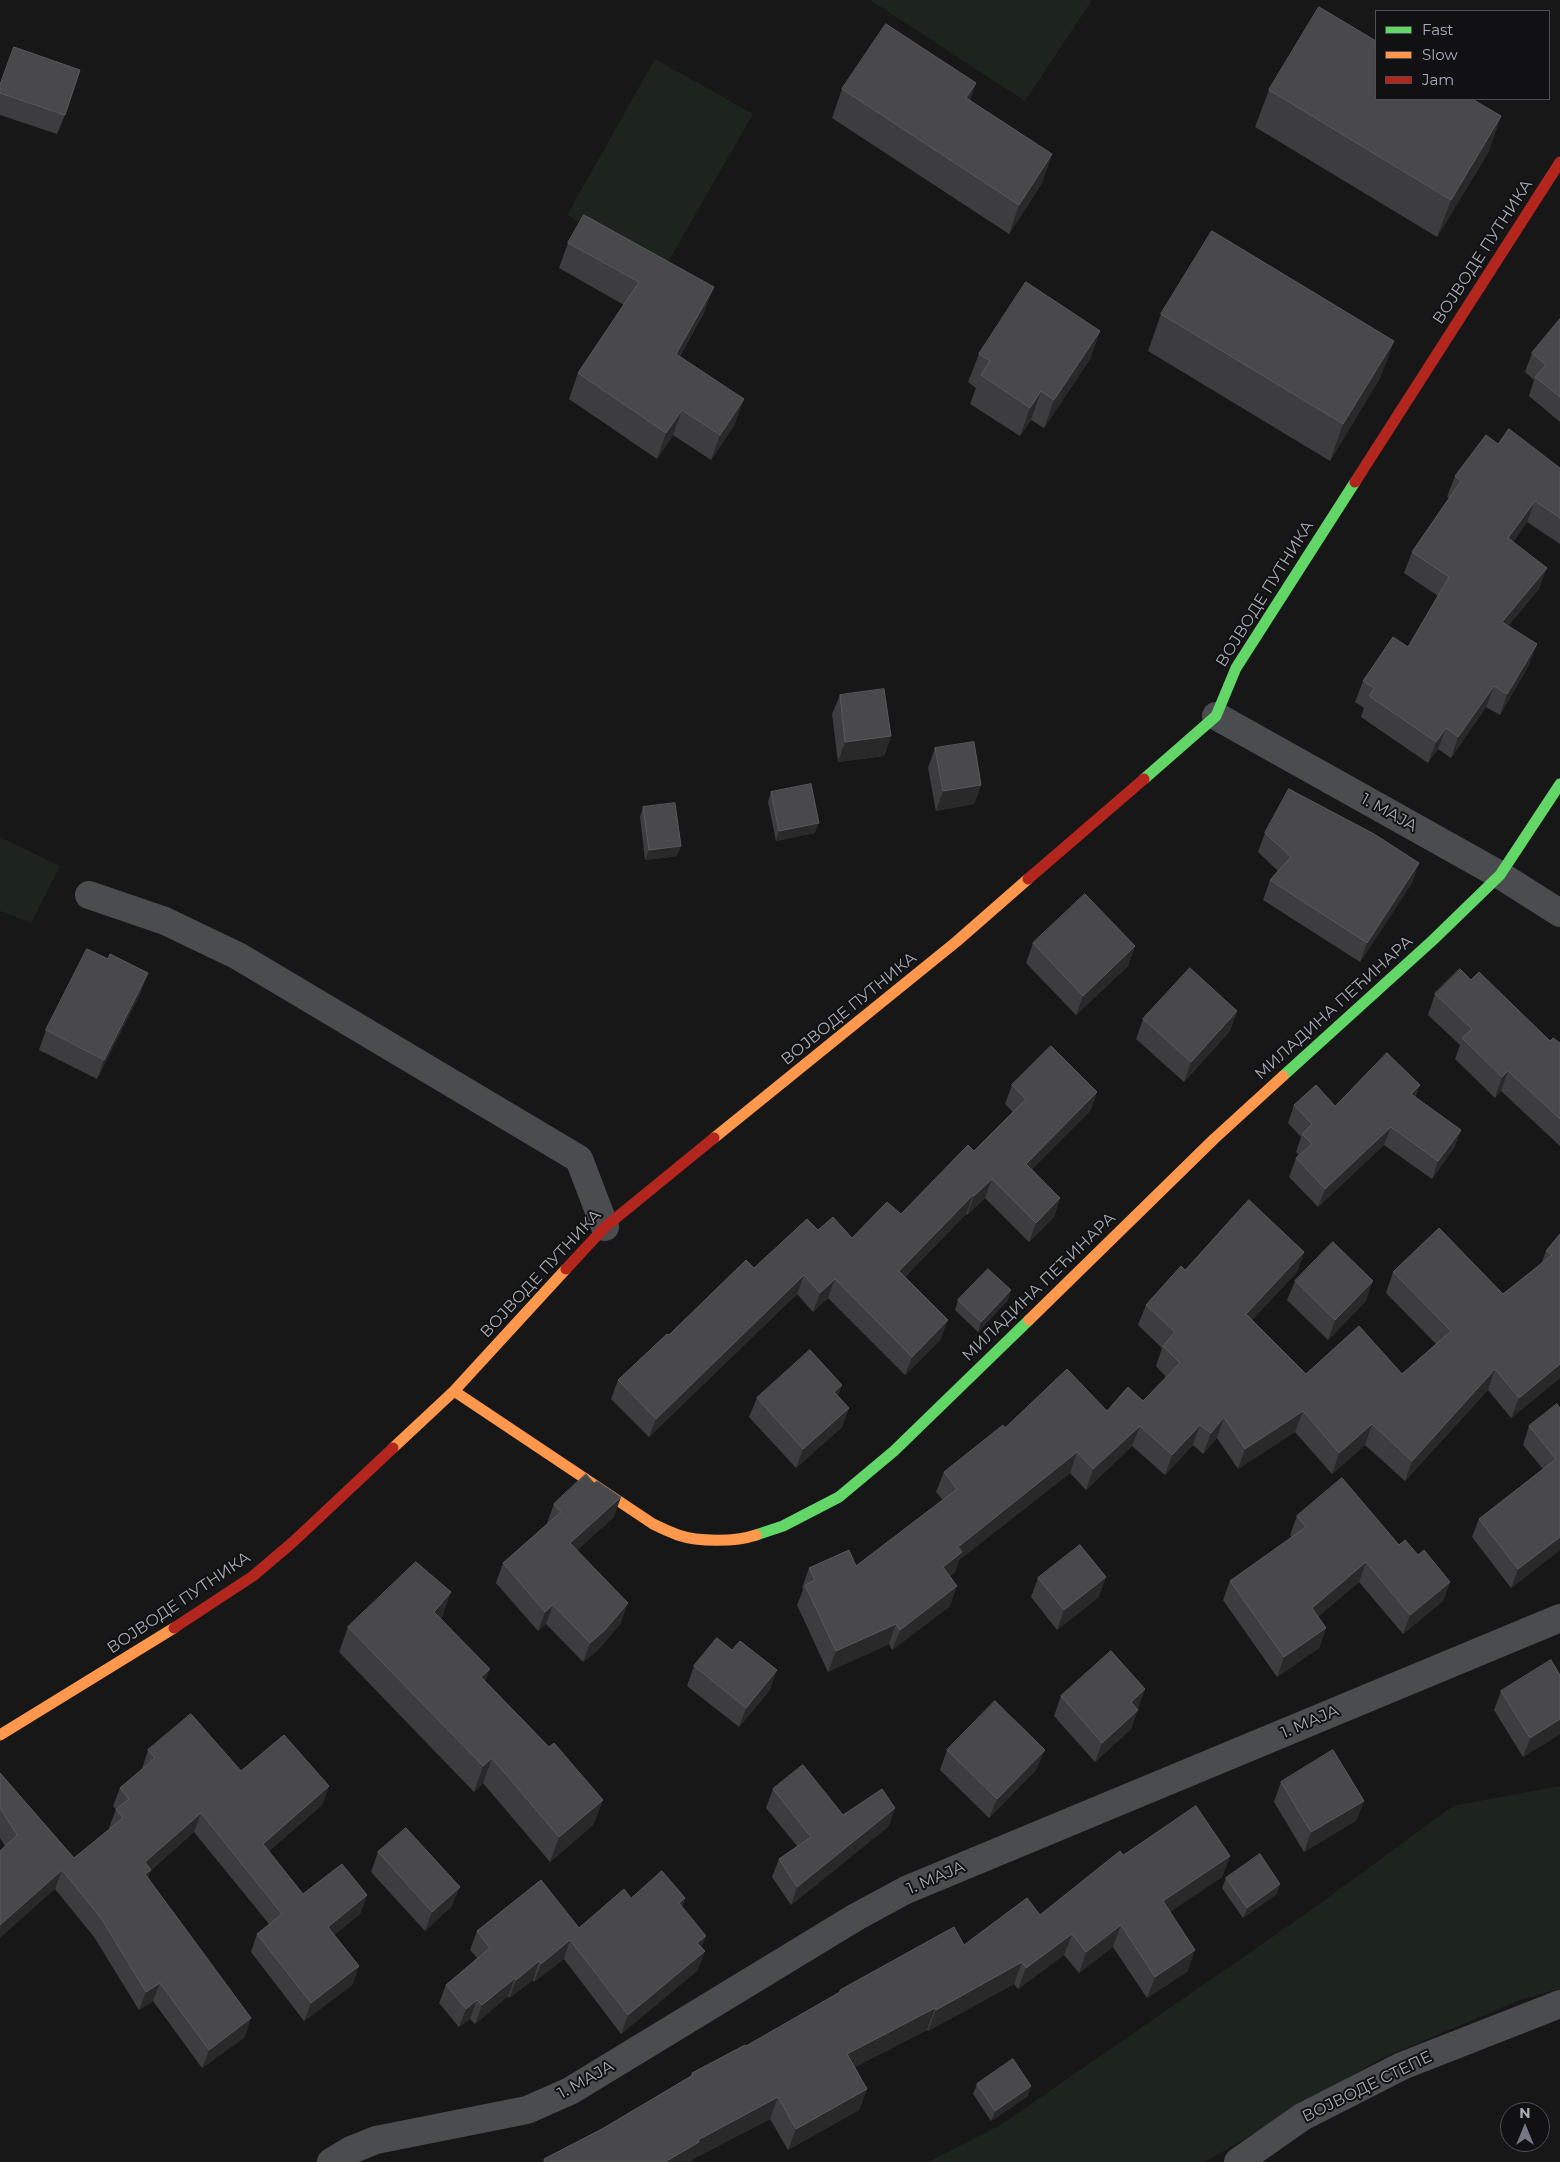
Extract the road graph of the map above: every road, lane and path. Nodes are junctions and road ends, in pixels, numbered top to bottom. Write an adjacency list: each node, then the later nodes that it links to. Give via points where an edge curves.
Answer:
1 (1560, 162): 2 (street, ВОЈВОДЕ ПУТНИКА, via 1236,668)
2 (1216, 716): 4 (street, 1. МАЈА); 7 (street, ВОЈВОДЕ ПУТНИКА, via 956,942)
3 (1560, 784): 4 (street, МИЛАДИНА ПЕЋИНАРА)
4 (1500, 875): 6 (street, 1. МАЈА); 8 (street, МИЛАДИНА ПЕЋИНАРА, via 1214,1139 894,1451 839,1496 783,1526 747,1538 712,1540 680,1536 653,1524)
5 (89, 895): 7 (street, via 166,921 238,956 579,1159)
6 (1560, 913)
7 (605, 1227): 8 (street, ВОЈВОДЕ ПУТНИКА)
8 (454, 1391): 10 (street, ВОЈВОДЕ ПУТНИКА, via 253,1576)
9 (1560, 1618): 12 (street, 1. МАЈА, via 906,1890 570,2091 527,2110 376,2140)
10 (0, 1735)
11 (1558, 2010): 13 (street, ВОЈВОДЕ СТЕПЕ, via 1402,2066 1302,2117)
12 (331, 2162)
13 (1238, 2162)

